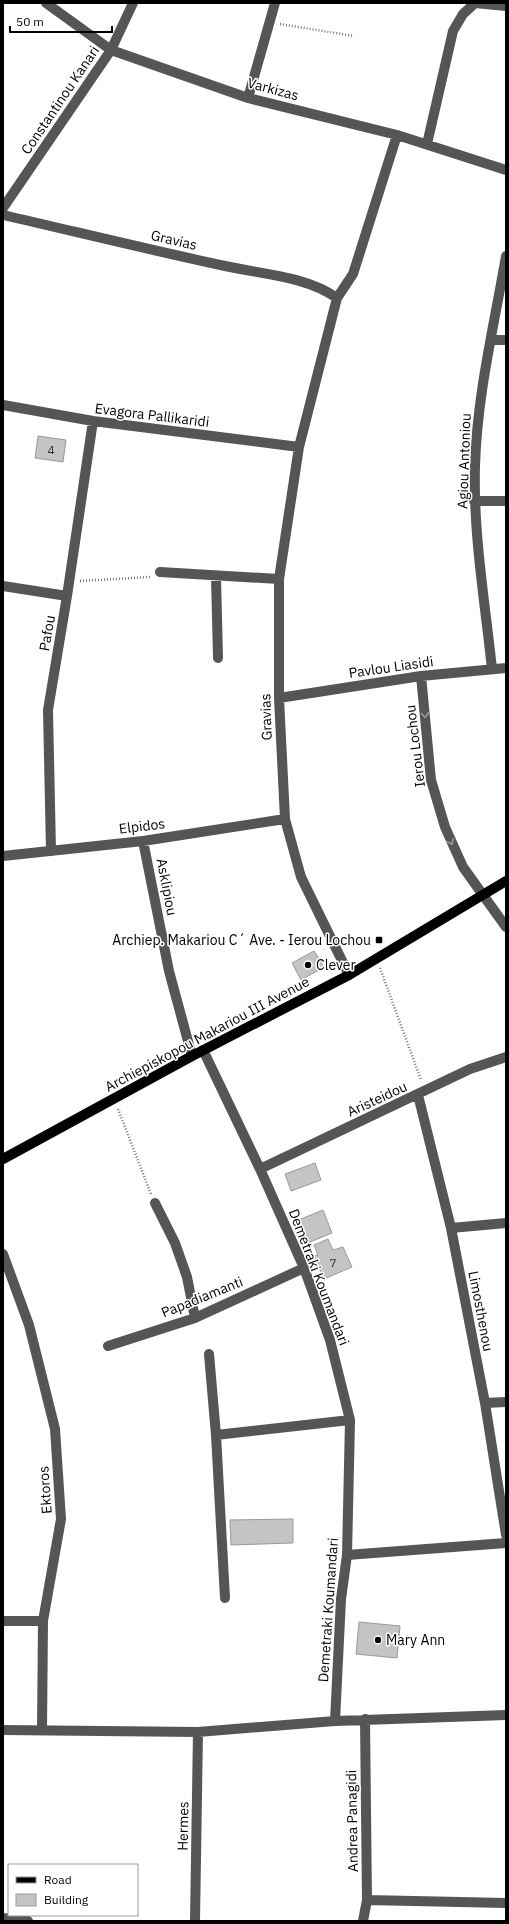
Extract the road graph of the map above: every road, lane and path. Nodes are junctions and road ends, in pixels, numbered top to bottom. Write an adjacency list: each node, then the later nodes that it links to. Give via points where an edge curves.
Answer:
1 (46, 3): 7 (street, Varkizas)
2 (133, 3): 7 (street, Constantinou Kanari)
3 (276, 3): 5 (street)
4 (506, 6): 10 (street, via 475,3 463,14 453,31)
5 (270, 23): 6 (path); 8 (street)
6 (354, 36)
7 (111, 50): 8 (street, Varkizas); 12 (street, Constantinou Kanari)
8 (248, 98): 9 (street, Varkizas)
9 (397, 135): 10 (street, Varkizas); 15 (street, Gravias, via 353,274)
10 (427, 144): 11 (street, Varkizas)
11 (506, 170)
12 (3, 208)
13 (3, 215): 15 (street, Gravias, via 280,276 326,290)
14 (506, 256): 16 (street, Agiou Antoniou)
15 (337, 298): 20 (street, Gravias)
16 (492, 340): 17 (street); 21 (street, Agiou Antoniou, via 477,422)
17 (506, 340)
18 (3, 405): 19 (street, Evagora Pallikaridi)
19 (93, 421): 20 (street, Evagora Pallikaridi); 26 (street, Pafou)
20 (299, 447): 25 (street, Gravias)
21 (474, 501): 22 (street); 31 (street, Agiou Antoniou)
22 (506, 501)
23 (160, 572): 24 (street); 26 (path, via 152,576)
24 (216, 577): 25 (street); 29 (street)
25 (279, 579): 33 (street, Gravias)
26 (70, 582): 28 (street, Pafou)
27 (3, 586): 28 (street)
28 (67, 596): 36 (street, Pafou, via 48,710)
29 (218, 658)
30 (506, 668): 31 (street, Pavlou Liasidi)
31 (492, 669): 32 (street, Pavlou Liasidi)
32 (421, 676): 33 (street, Pavlou Liasidi); 39 (street, Ierou Lochou, one-way to 39, via 431,780 445,827 463,867)
33 (279, 698): 34 (street, Gravias)
34 (285, 819): 35 (street, Elpidos); 42 (street, Gravias, via 302,877)
35 (143, 841): 36 (street, Elpidos); 44 (street, Asklipiou, via 169,971)
36 (51, 851): 37 (street, Elpidos)
37 (3, 856)
38 (506, 881): 39 (main road, Archiepiskopou Makariou III Avenue)
39 (483, 895): 40 (street, Ierou Lochou); 41 (main road, Archiepiskopou Makariou III Avenue)
40 (506, 927)
41 (376, 958): 42 (main road, Archiepiskopou Makariou III Avenue); 46 (path)
42 (349, 974): 43 (main road, Archiepiskopou Makariou III Avenue)
43 (203, 1050): 44 (main road, Archiepiskopou Makariou III Avenue); 49 (street, Demetraki Koumandari)
44 (192, 1056): 47 (main road, Archiepiskopou Makariou III Avenue)
45 (506, 1058): 46 (street, Aristeidou, via 470,1069)
46 (422, 1093): 49 (street, Aristeidou); 52 (street, Limosthenou)
47 (114, 1099): 48 (main road, Archiepiskopou Makariou III Avenue); 50 (path)
48 (3, 1159)
49 (260, 1169): 54 (street, Demetraki Koumandari)
50 (155, 1203): 55 (street, via 175,1243 187,1277)
51 (506, 1222): 52 (street)
52 (450, 1228): 59 (street, Limosthenou)
53 (3, 1254): 67 (street, Ektoros, via 29,1325 55,1429 61,1519)
54 (304, 1268): 55 (street, Papadiamanti); 60 (street, Demetraki Koumandari, via 330,1340)
55 (195, 1318): 56 (street, Papadiamanti)
56 (108, 1346)
57 (209, 1354): 61 (street)
58 (506, 1402): 59 (street)
59 (485, 1403): 62 (street, Limosthenou)
60 (350, 1420): 61 (street); 64 (street, Demetraki Koumandari)
61 (216, 1434): 65 (street)
62 (506, 1535)
63 (506, 1543): 64 (street)
64 (347, 1555): 70 (street, Demetraki Koumandari, via 341,1599)
65 (225, 1598)
66 (3, 1621): 67 (street)
67 (43, 1621): 72 (street, Ektoros)
68 (506, 1715): 69 (street)
69 (365, 1719): 70 (street); 74 (street, Andrea Panagidi)
70 (335, 1721): 73 (street)
71 (3, 1730): 72 (street)
72 (42, 1730): 73 (street)
73 (198, 1732): 78 (street, Hermes)
74 (367, 1900): 75 (street); 79 (street, Andrea Panagidi)
75 (506, 1903)
76 (3, 1918): 77 (street)
77 (24, 1920)
78 (195, 1921)
79 (363, 1921)

